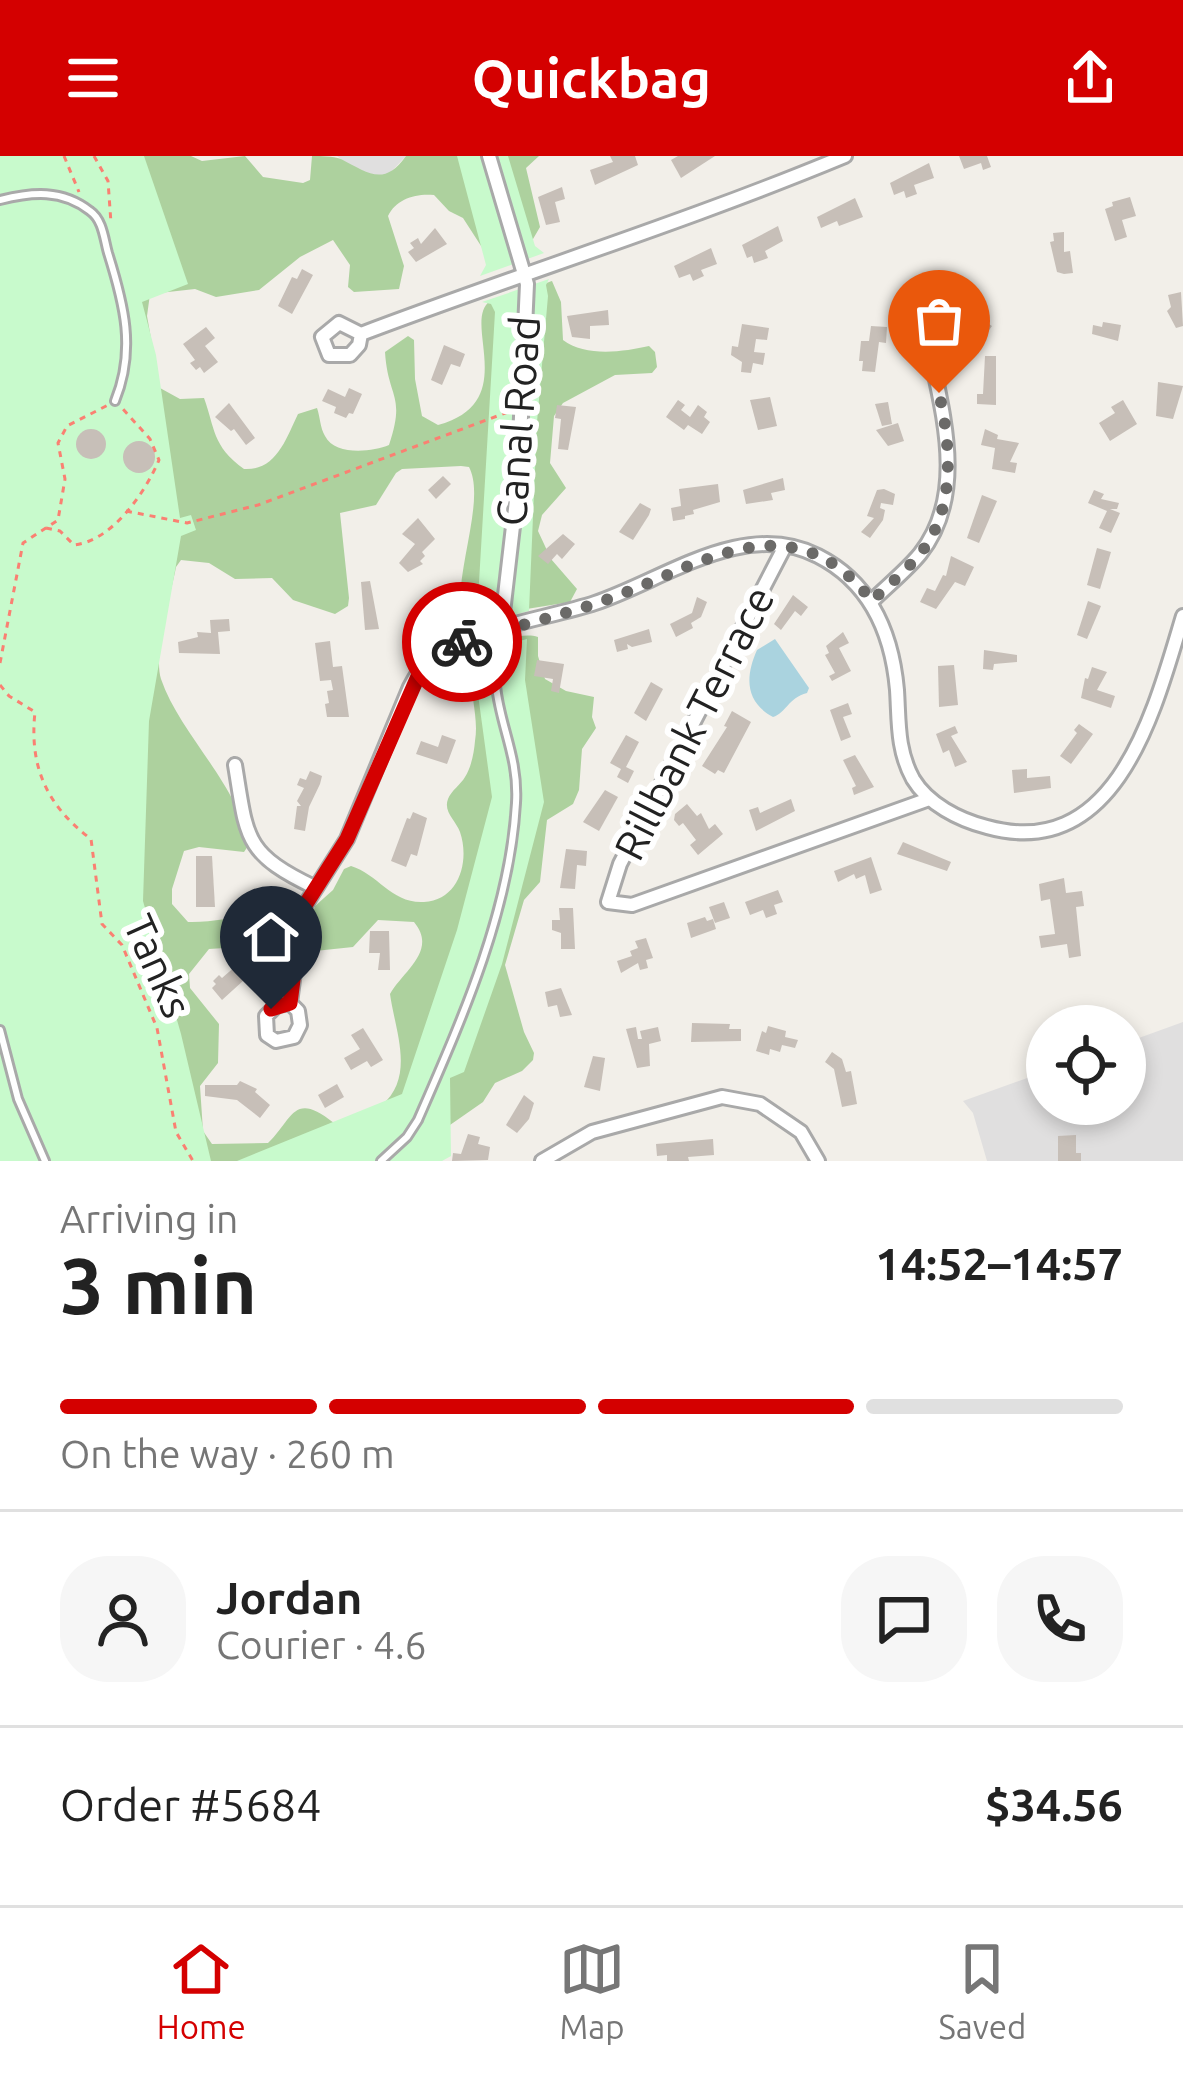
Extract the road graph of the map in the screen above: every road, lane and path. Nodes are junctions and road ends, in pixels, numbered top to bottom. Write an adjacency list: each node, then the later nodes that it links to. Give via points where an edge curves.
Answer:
1 (64, 156): 6 (path)
2 (94, 156): 7 (path, via 108,181)
3 (489, 156): 8 (street, Canal Road)
4 (845, 156): 8 (street)
5 (0, 200): 6 (lane, via 34,192)
6 (81, 205): 7 (lane, via 99,220)
7 (107, 249): 11 (lane, via 127,332)
8 (526, 272): 9 (street); 12 (street, Canal Road)
9 (362, 334)
10 (934, 370): 16 (street, via 948,455 944,501 919,556)
11 (115, 401): 13 (path, via 158,460); 14 (path, via 62,434 58,520)
12 (520, 407): 13 (path, via 258,505 187,523); 18 (street, Canal Road)
13 (125, 511): 14 (path, via 86,544)
14 (46, 528): 19 (path, via 23,543)
15 (785, 546): 16 (street, via 836,566); 18 (street, via 716,553 624,593); 23 (street, Rillbank Terrace, via 620,864 608,902 632,905)
16 (872, 601): 23 (street, via 892,658 901,748)
17 (1183, 616): 23 (street, via 1135,750 1087,812 1028,834 976,824)
18 (501, 630): 24 (street, via 445,648 423,665 347,839); 29 (lane, Canal Road, via 495,695 517,798 500,901 418,1120)
19 (1, 648): 20 (path)
20 (0, 663)
21 (0, 685): 28 (path, Tanks, via 35,712 31,746 41,775 61,817 91,839 102,924 122,945 157,1028 176,1132)
22 (235, 764): 24 (street, via 247,839 277,869)
23 (929, 799)
24 (314, 887): 25 (street, via 297,930)
25 (290, 1003)
26 (0, 1030): 27 (lane)
27 (45, 1161)
28 (193, 1161)
29 (381, 1161)
30 (542, 1161): 31 (street, via 592,1132 722,1097 760,1104 801,1132)
31 (818, 1161)

